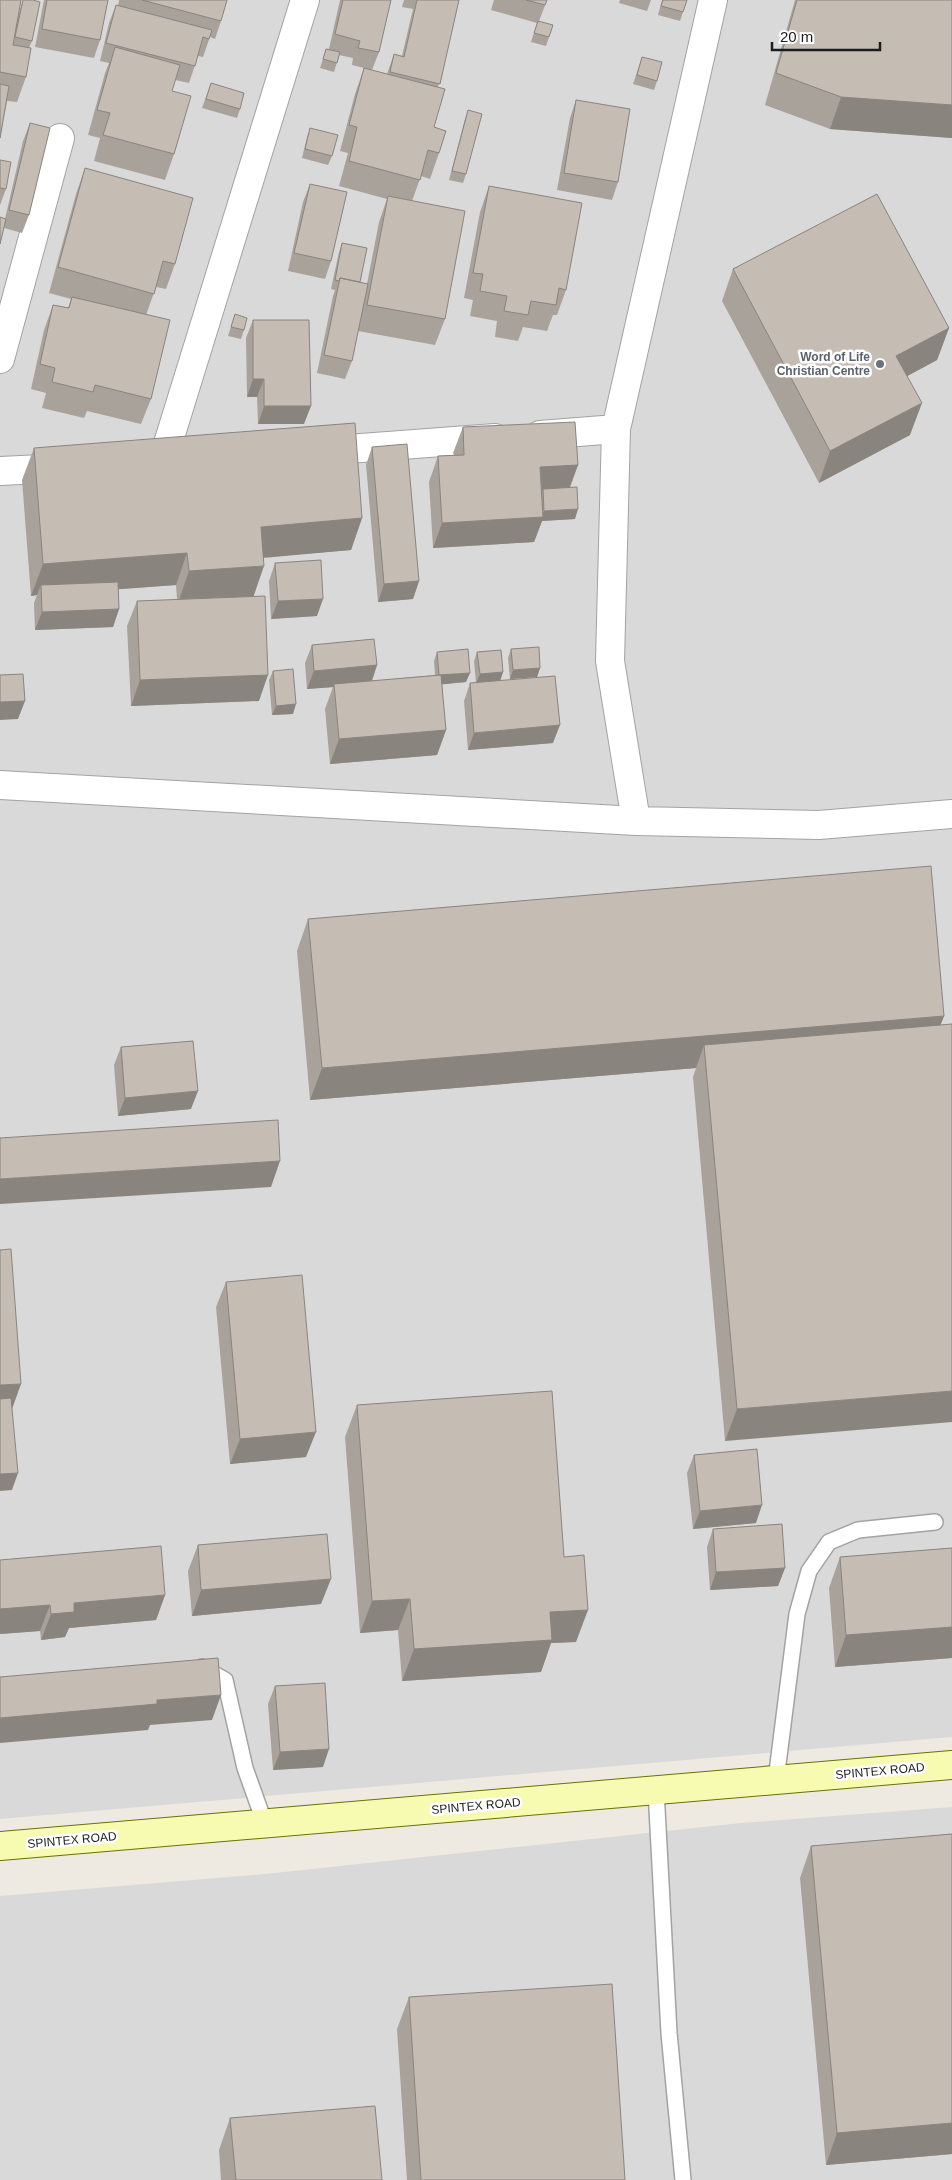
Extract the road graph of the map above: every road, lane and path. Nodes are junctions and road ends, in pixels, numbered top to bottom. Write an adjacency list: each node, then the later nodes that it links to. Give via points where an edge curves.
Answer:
1 (305, 0): 8 (street)
2 (714, 0): 5 (street)
3 (60, 138): 4 (street)
4 (0, 359)
5 (616, 429): 6 (street); 14 (street, via 610,661)
6 (300, 452)
7 (192, 460): 8 (street)
8 (162, 463): 9 (street)
9 (133, 464)
10 (86, 467): 11 (street)
11 (0, 471)
12 (0, 785): 14 (street)
13 (952, 814): 14 (street, via 819,825)
14 (636, 821)
15 (935, 1522): 18 (lane, via 858,1530 829,1542 809,1571 797,1614)
16 (186, 1663): 20 (lane, via 212,1670 225,1680 245,1768)
17 (952, 1765): 18 (main road, SPINTEX ROAD)
18 (776, 1780): 19 (main road, SPINTEX ROAD)
19 (656, 1790): 20 (main road, SPINTEX ROAD); 22 (lane, via 669,2033)
20 (265, 1824): 21 (main road, SPINTEX ROAD)
21 (0, 1846)
22 (683, 2180)

